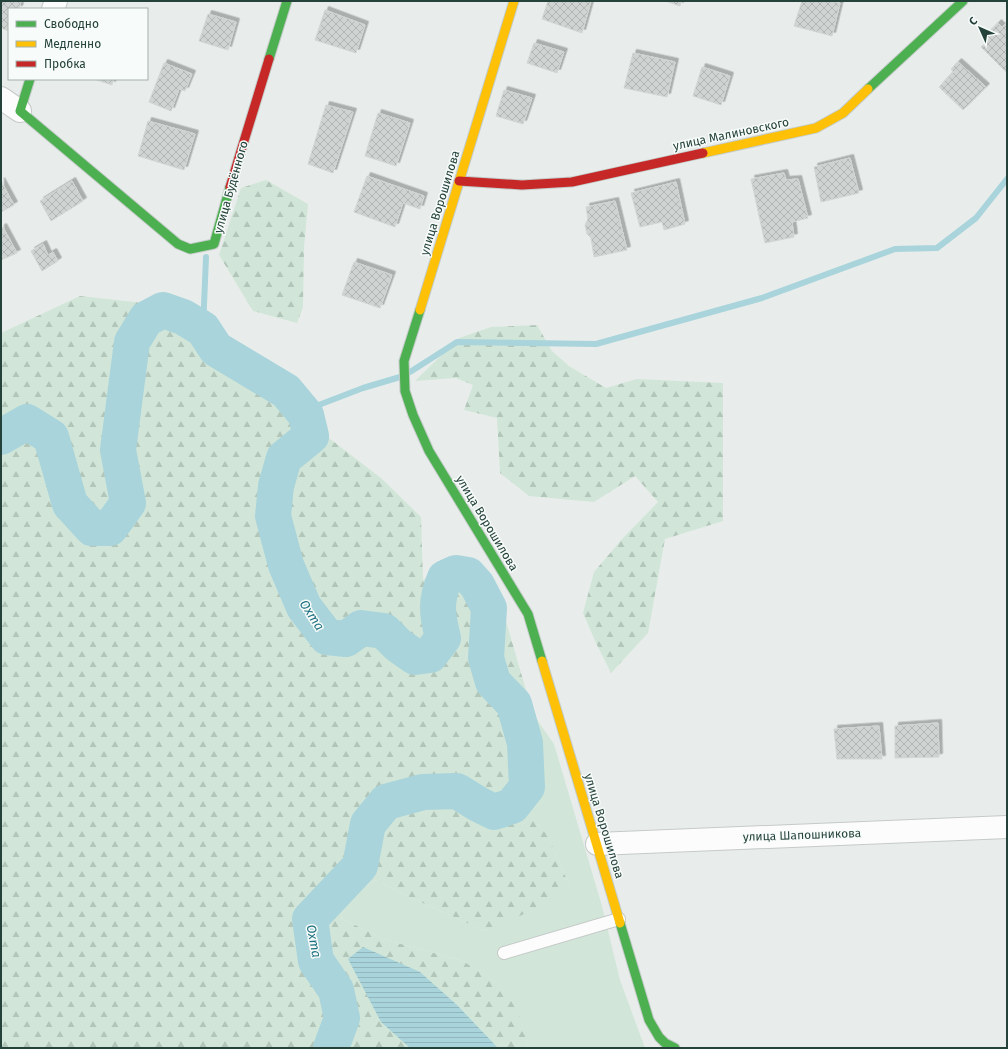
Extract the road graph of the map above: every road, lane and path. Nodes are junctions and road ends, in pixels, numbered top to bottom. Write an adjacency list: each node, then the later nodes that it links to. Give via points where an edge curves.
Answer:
1 (287, 1): 6 (street, улица Будённого, via 214,244 190,249 178,244)
2 (514, 1): 7 (street, улица Ворошилова)
3 (963, 1): 7 (street, улица Малиновского, via 843,113 816,128 572,182 522,184)
4 (30, 80): 6 (street)
5 (1, 98): 6 (street)
6 (20, 111)
7 (459, 181): 9 (street, улица Ворошилова, via 404,361 405,391 429,451 528,614)
8 (1007, 827): 9 (street, улица Шапошникова)
9 (597, 844): 10 (street, улица Ворошилова)
10 (619, 919): 11 (lane); 12 (street, улица Ворошилова, via 649,1020 664,1043)
11 (504, 953)
12 (674, 1048)

